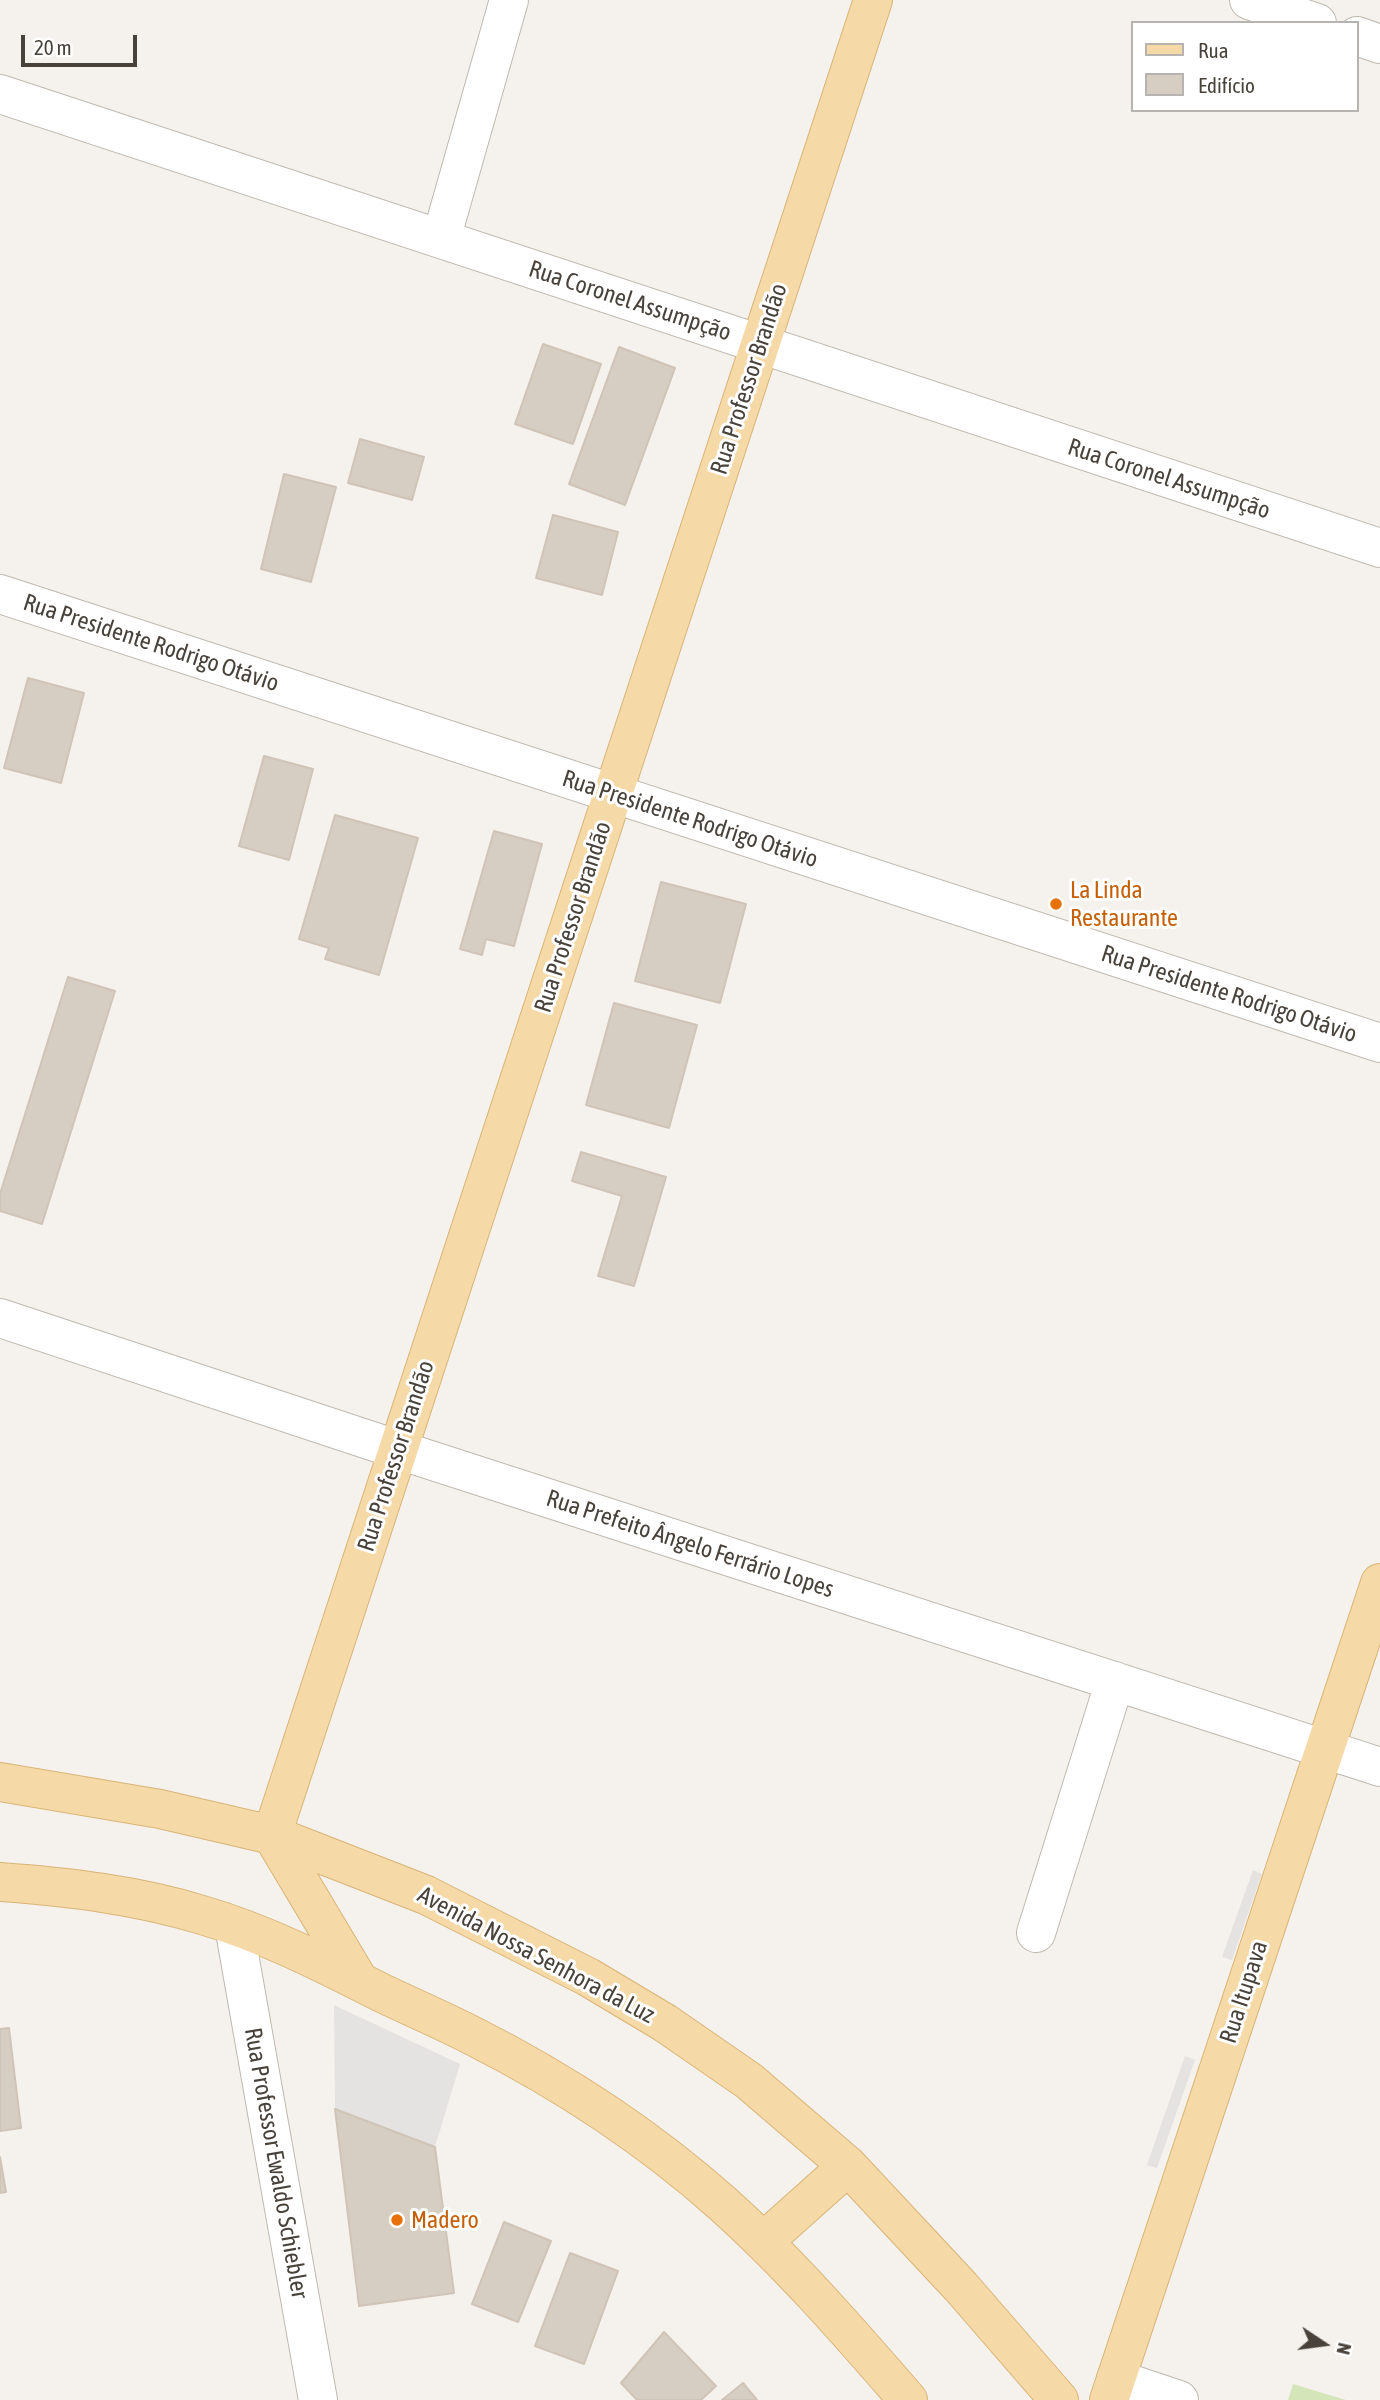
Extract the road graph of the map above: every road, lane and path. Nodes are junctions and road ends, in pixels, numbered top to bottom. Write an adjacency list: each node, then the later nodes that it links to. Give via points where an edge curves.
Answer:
1 (509, 0): 8 (street)
2 (873, 0): 9 (main road, Rua Professor Brandão)
3 (1249, 0): 4 (street)
4 (1311, 21)
5 (1359, 37): 6 (street)
6 (1380, 44)
7 (0, 94): 8 (street, Rua Coronel Assumpção)
8 (441, 239): 9 (street, Rua Coronel Assumpção)
9 (760, 344): 10 (street, Rua Coronel Assumpção); 12 (main road, Rua Professor Brandão)
10 (1380, 548)
11 (0, 594): 12 (street, Rua Presidente Rodrigo Otávio)
12 (613, 794): 13 (street, Rua Presidente Rodrigo Otávio); 15 (main road, Rua Professor Brandão)
13 (1380, 1043)
14 (0, 1318): 15 (street, Rua Prefeito Ângelo Ferrário Lopes)
15 (399, 1450): 17 (street, Rua Prefeito Ângelo Ferrário Lopes); 21 (main road, Rua Professor Brandão)
16 (1380, 1583): 18 (main road, Rua Itupava)
17 (1115, 1681): 18 (street, Rua Prefeito Ângelo Ferrário Lopes); 24 (street)
18 (1325, 1750): 19 (street, Rua Prefeito Ângelo Ferrário Lopes); 28 (main road, Rua Itupava)
19 (1380, 1767)
20 (0, 1782): 21 (main road, Avenida Nossa Senhora da Luz, via 147,1806)
21 (272, 1835): 25 (main road); 26 (main road, Avenida Nossa Senhora da Luz, via 426,1895 588,1977 749,2081)
22 (0, 1882): 23 (main road, via 158,1903)
23 (234, 1926): 25 (main road); 29 (street, Rua Professor Ewaldo Schiebler)
24 (1036, 1933)
25 (359, 1981): 27 (main road, via 473,2036 597,2107 701,2185)
26 (848, 2166): 27 (main road); 31 (main road, Avenida Nossa Senhora da Luz, via 953,2277)
27 (763, 2242): 30 (main road, via 822,2301)
28 (1112, 2389): 32 (street)
29 (318, 2400)
30 (908, 2400)
31 (1059, 2400)
32 (1179, 2400)

